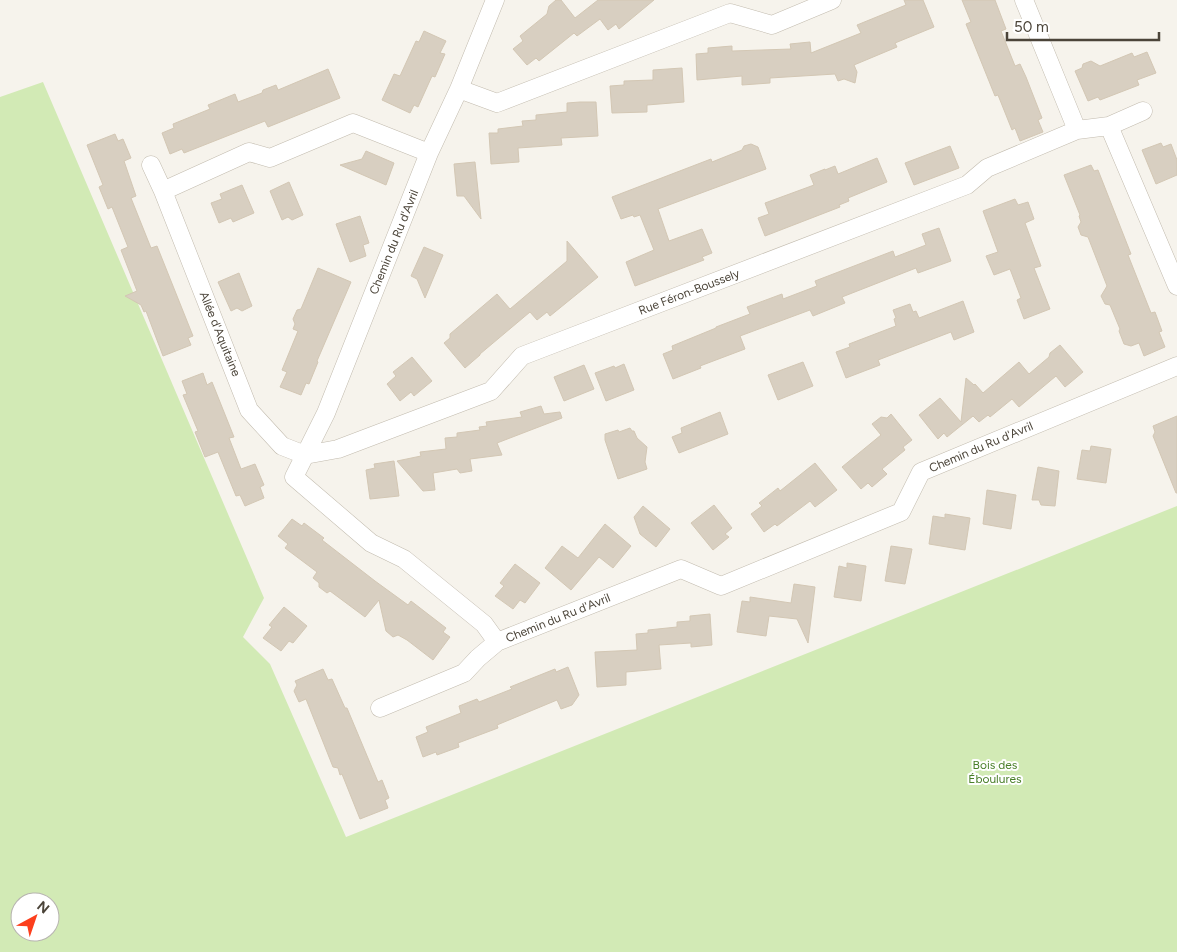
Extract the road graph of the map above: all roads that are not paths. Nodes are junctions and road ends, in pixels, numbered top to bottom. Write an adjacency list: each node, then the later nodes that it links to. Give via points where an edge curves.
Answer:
1 (495, 0): 4 (street, Chemin du Ru d'Avril)
2 (832, 0): 4 (street, via 772,25 730,13 497,103)
3 (1024, 0): 7 (street)
4 (459, 88): 8 (street, Chemin du Ru d'Avril)
5 (1143, 111): 6 (street)
6 (1109, 126): 7 (street); 11 (street)
7 (1077, 130): 13 (street, Rue Féron-Boussely, via 987,168 967,185 522,356 492,391 338,448)
8 (429, 153): 10 (street, via 353,123 270,158 249,152); 13 (street, Chemin du Ru d'Avril, via 326,413)
9 (151, 165): 10 (street, Allée d'Aquitaine)
10 (163, 191): 13 (street, Allée d'Aquitaine, via 249,410 282,446)
11 (1177, 286)
12 (1177, 366): 14 (street, Chemin du Ru d'Avril, via 921,472 902,512 720,586 681,569)
13 (305, 454): 14 (street, Chemin du Ru d'Avril, via 294,477 371,544 404,559 484,624)
14 (497, 642): 15 (street, via 464,673)
15 (380, 708)

